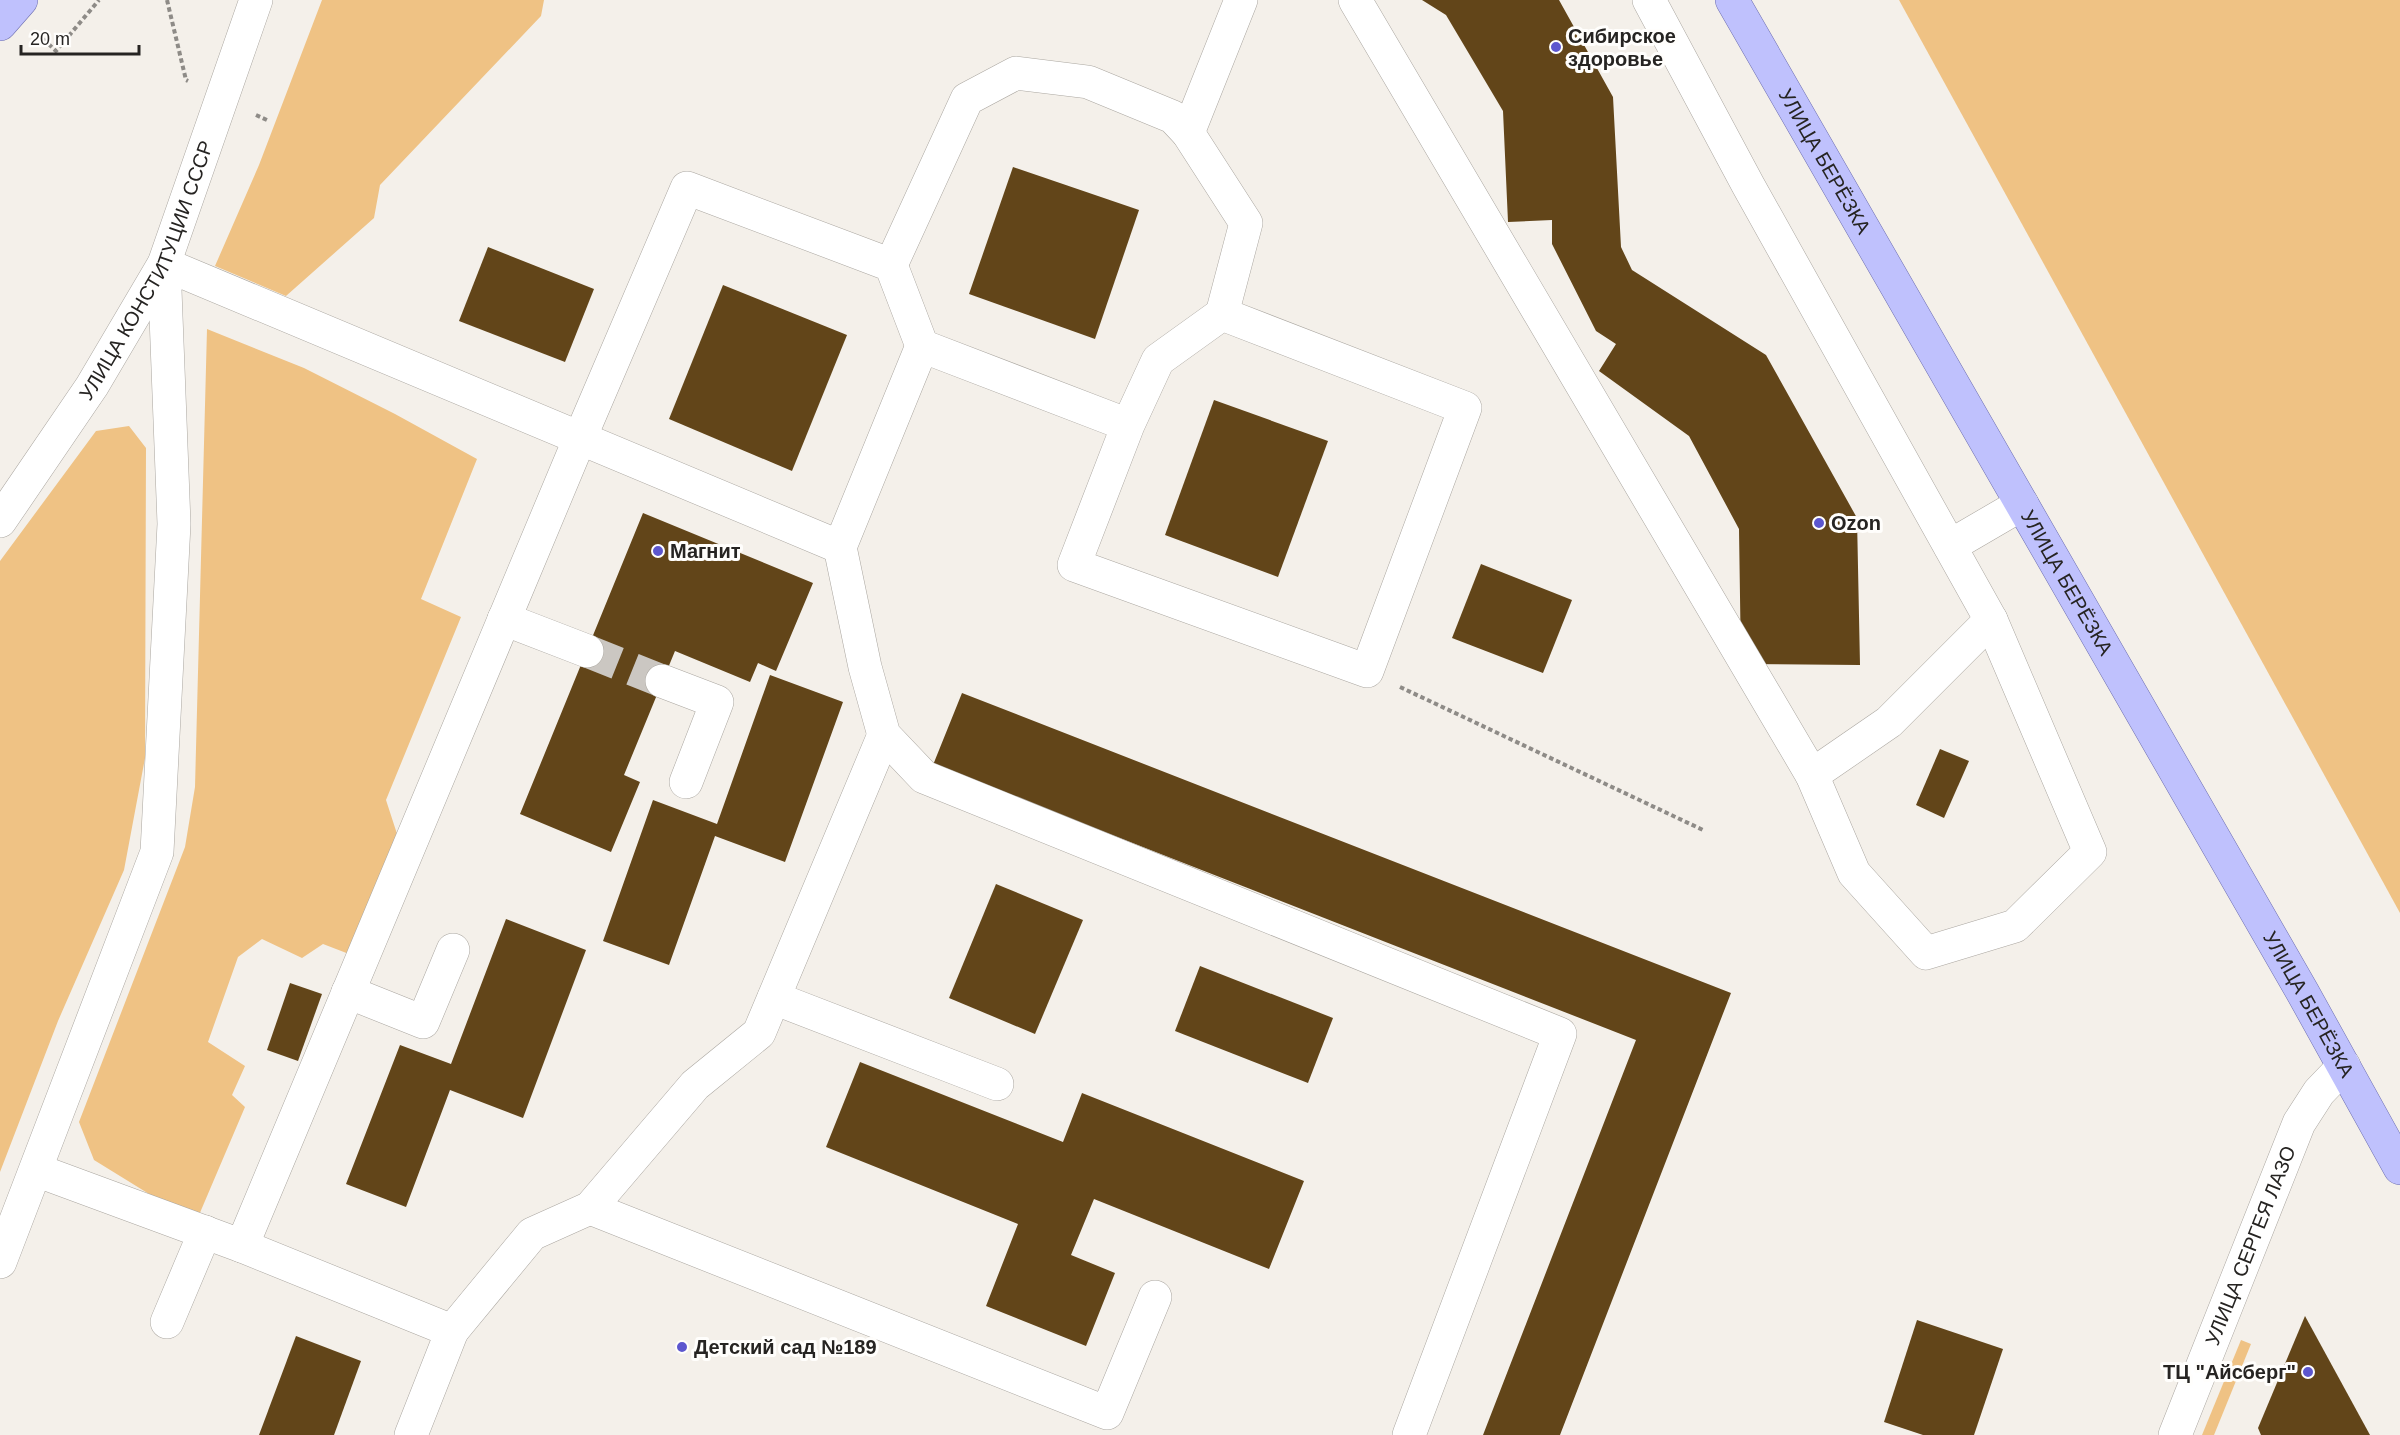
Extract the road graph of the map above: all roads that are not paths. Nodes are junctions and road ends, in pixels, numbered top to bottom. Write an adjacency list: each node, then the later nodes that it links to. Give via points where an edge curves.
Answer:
1 (21, 0): 7 (main road)
2 (256, 0): 9 (street, УЛИЦА КОНСТИТУЦИИ СССР)
3 (1241, 0): 8 (street)
4 (1354, 0): 24 (street)
5 (1649, 0): 17 (street)
6 (1732, 0): 15 (main road, УЛИЦА БЕРЁЗКА)
7 (0, 24)
8 (1188, 133): 10 (street, via 1173,117 1088,82 1016,73 966,99); 11 (street, via 1246,223)
9 (164, 264): 14 (street); 16 (street, УЛИЦА КОНСТИТУЦИИ СССР, via 92,386); 32 (street, via 174,524 157,852)
10 (891, 265): 12 (street); 14 (street, via 687,188)
11 (1222, 314): 13 (street, via 1158,360); 13 (street, via 1465,408 1367,671 1074,565)
12 (922, 346): 13 (street); 18 (street)
13 (1128, 425)
14 (580, 438): 18 (street); 19 (street)
15 (2022, 504): 17 (street); 29 (main road, УЛИЦА БЕРЁЗКА)
16 (0, 521)
17 (1950, 546): 20 (street)
18 (840, 547): 23 (street, via 865,667)
19 (504, 618): 21 (street); 27 (street)
20 (1991, 620): 24 (street, via 1889,722); 24 (street, via 2090,852 2015,926 1926,953 1854,873)
21 (587, 651)
22 (662, 681): 25 (street, via 717,702)
23 (884, 735): 28 (street); 41 (street, via 924,777 1560,1034)
24 (1812, 775)
25 (686, 782)
26 (453, 950): 27 (street, via 423,1022)
27 (348, 992): 35 (street)
28 (774, 998): 30 (street); 33 (street, via 759,1033 695,1085)
29 (2344, 1066): 31 (main road, УЛИЦА БЕРЁЗКА); 42 (street, УЛИЦА СЕРГЕЯ ЛАЗО, via 2319,1092 2299,1123)
30 (997, 1084)
31 (2400, 1168)
32 (36, 1170): 34 (street); 36 (street)
33 (590, 1208): 37 (street, via 1107,1413); 39 (street, via 532,1234)
34 (205, 1232): 35 (street); 38 (street)
35 (242, 1246): 39 (street)
36 (0, 1262)
37 (1155, 1297)
38 (167, 1322)
39 (452, 1331): 40 (street)
40 (411, 1435)
41 (1409, 1435)
42 (2175, 1435)

